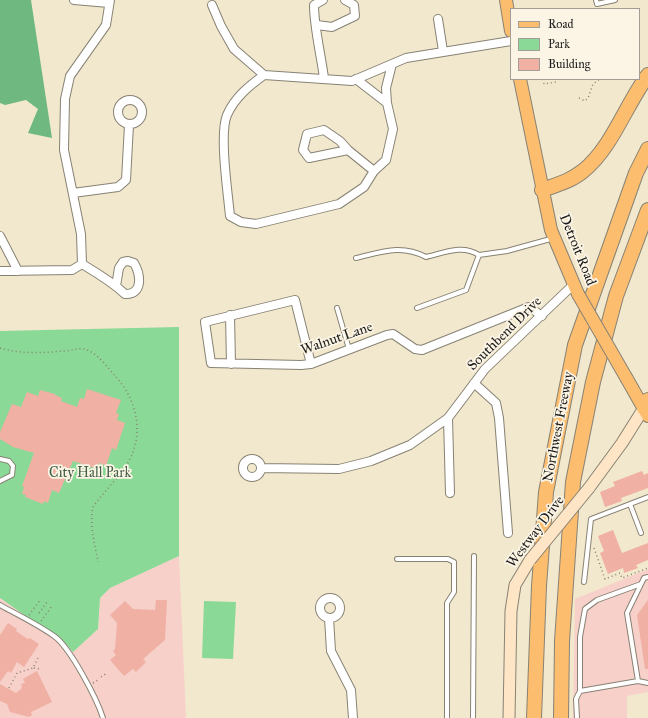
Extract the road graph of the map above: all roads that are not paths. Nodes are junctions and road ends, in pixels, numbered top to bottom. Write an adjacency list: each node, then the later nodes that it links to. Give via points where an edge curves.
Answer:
1 (74, 0): 7 (street)
2 (323, 0): 10 (street, via 314,5)
3 (344, 0): 10 (street, via 354,6 355,16 332,27)
4 (506, 0): 11 (main road)
5 (596, 0): 6 (lane, via 597,4)
6 (615, 0)
7 (110, 2): 26 (street, via 106,26 70,76 65,99 64,150)
8 (212, 5): 15 (street, via 220,26 234,49)
9 (438, 19): 13 (street)
10 (317, 25): 17 (street)
11 (510, 25)
12 (510, 41): 13 (street)
13 (443, 51): 14 (street, via 406,58)
14 (392, 64): 18 (street); 20 (street, via 386,88)
15 (264, 75): 17 (street); 24 (street, via 241,92 227,116 225,170 230,216 241,222 256,224 339,204 364,187)
16 (648, 75): 25 (highway, via 597,157 568,181)
17 (324, 78): 18 (street, via 352,81)
18 (356, 79): 20 (street)
19 (520, 80): 25 (main road, Detroit Road)
20 (387, 103): 24 (street, via 393,129 386,160)
21 (129, 125): 26 (street, via 126,180 118,187)
22 (648, 149): 70 (highway, Northwest Freeway, via 636,173 575,345 546,492 539,586)
23 (348, 150): 23 (street, via 309,158 302,150 307,134 324,130); 24 (street)
24 (374, 171)
25 (542, 190): 29 (main road, Detroit Road)
26 (73, 193): 32 (street, via 81,234)
27 (648, 210): 71 (highway, Northwest Freeway, via 614,303 592,382 573,482 562,641)
28 (0, 236): 34 (street)
29 (554, 238): 30 (lane); 36 (main road, Detroit Road)
30 (479, 255): 31 (lane, via 471,250 462,249 426,257 414,250 396,249); 38 (lane, via 466,290)
31 (356, 258)
32 (82, 264): 34 (street, via 72,270); 35 (street)
33 (0, 271): 34 (street)
34 (18, 271)
35 (116, 286)
36 (576, 290): 40 (street, Southbend Drive); 45 (main road, Detroit Road, bridge, via 627,379)
37 (337, 308): 41 (lane)
38 (417, 308)
39 (230, 315): 42 (street); 42 (street, Walnut Lane, via 205,322 211,363); 43 (street, Walnut Lane, via 295,300)
40 (542, 316): 41 (street, Walnut Lane, via 530,307 422,350 415,349 393,334); 44 (street, Southbend Drive, via 485,369)
41 (349, 350): 43 (street, Walnut Lane)
42 (231, 364): 43 (street, Walnut Lane)
43 (311, 364)
44 (474, 383): 46 (street, Southbend Drive); 53 (street, via 496,403)
45 (647, 408): 69 (main road, Westway Drive, bridge, via 589,488 530,560 515,585 511,611)
46 (448, 418): 48 (street, Southbend Drive, via 410,445 371,461 339,469); 50 (street)
47 (0, 459): 49 (lane, via 8,461 13,466 12,474)
48 (261, 468)
49 (0, 481)
50 (450, 493)
51 (648, 497): 52 (lane)
52 (630, 504): 54 (lane); 58 (lane, via 591,519)
53 (508, 532)
54 (641, 532)
55 (474, 556): 68 (lane)
56 (397, 559): 67 (lane, via 448,559 454,562 454,592 447,603)
57 (648, 577): 59 (lane, via 644,578)
58 (584, 582)
59 (641, 584): 62 (lane, via 627,613); 64 (lane, via 597,600 585,609 580,637)
60 (0, 604): 65 (lane, via 56,636 78,667)
61 (329, 618): 66 (street, via 331,651 351,690)
62 (638, 681): 63 (lane); 64 (lane)
63 (648, 683)
64 (580, 691): 72 (lane, via 576,699)
65 (103, 718)
66 (353, 718)
67 (447, 718)
68 (473, 718)
69 (509, 718)
70 (534, 718)
71 (561, 718)
72 (577, 718)

